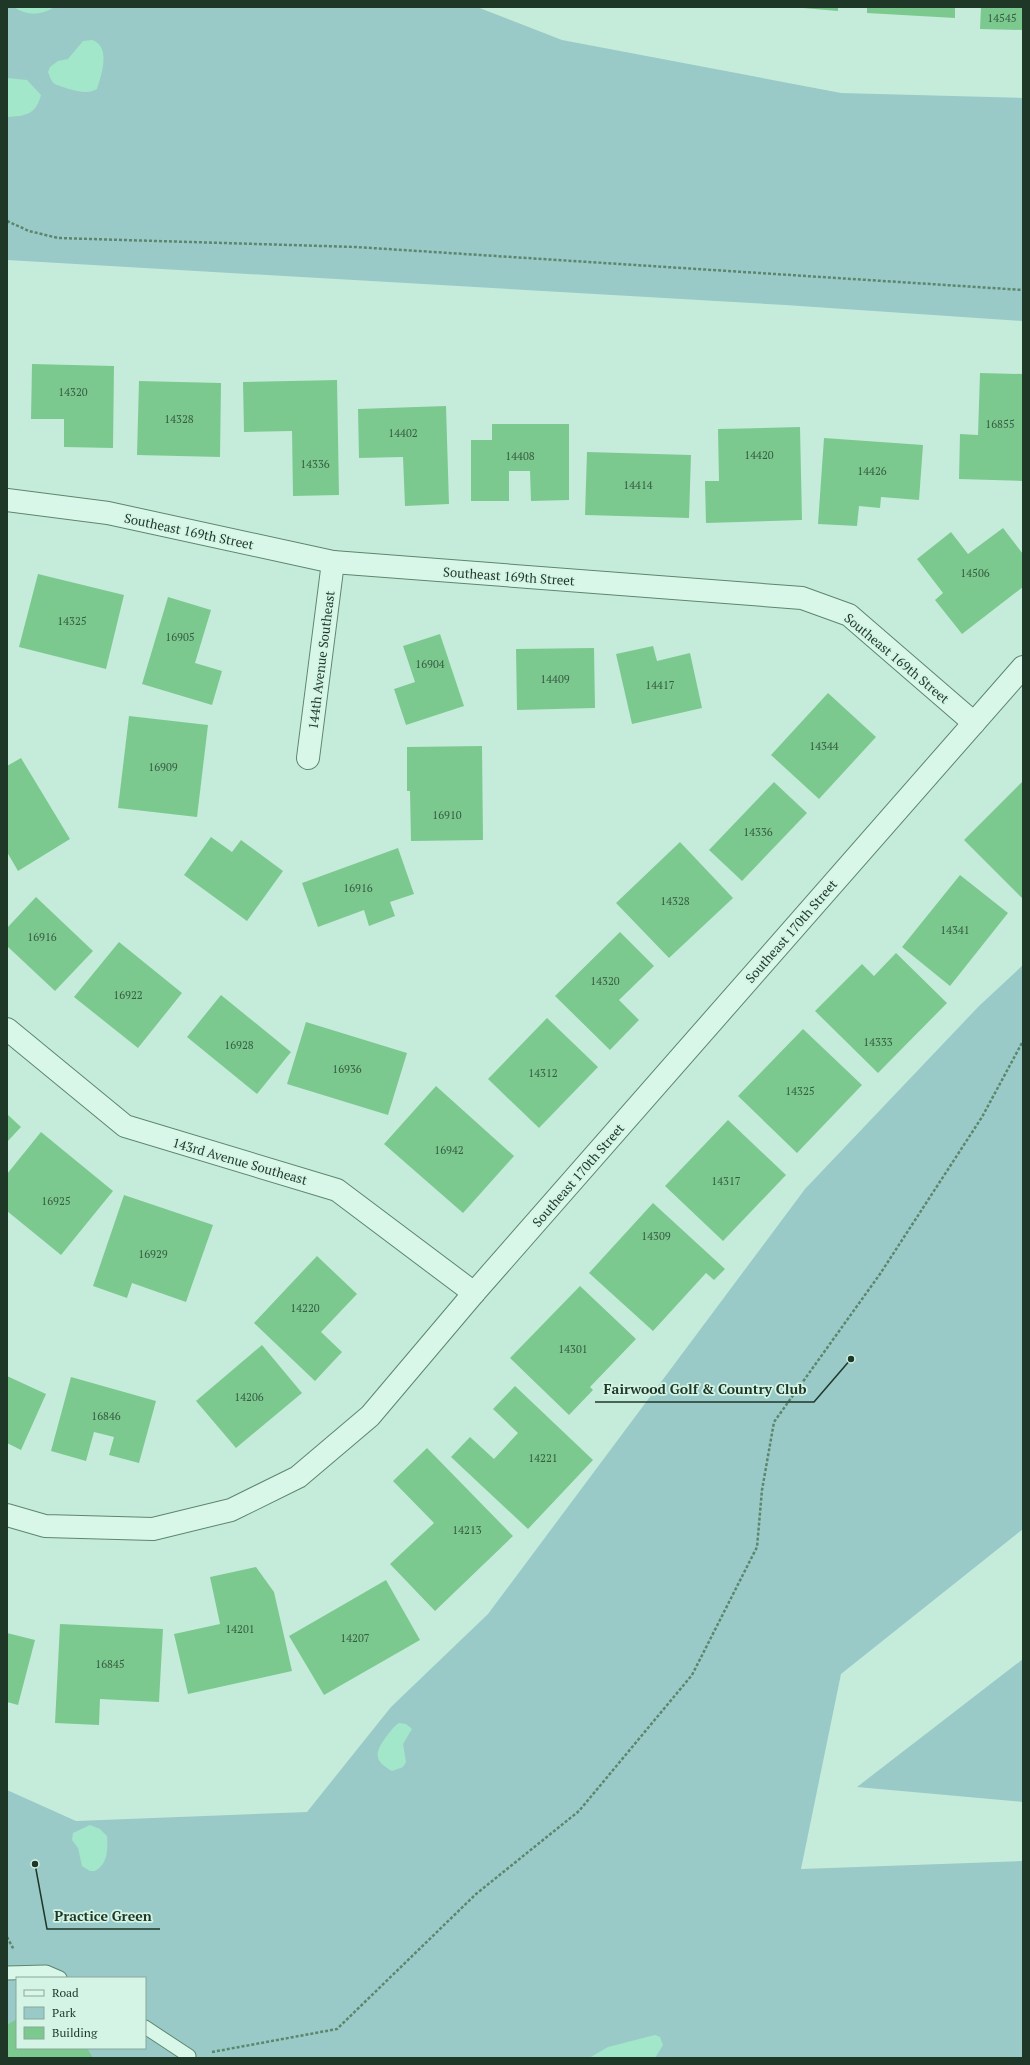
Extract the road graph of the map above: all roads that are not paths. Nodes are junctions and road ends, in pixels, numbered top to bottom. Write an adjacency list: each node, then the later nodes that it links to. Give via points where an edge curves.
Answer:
1 (7, 500): 2 (street, Southeast 169th Street, via 108,513)
2 (333, 562): 4 (street, Southeast 169th Street, via 802,598 849,616); 5 (street, 144th Avenue Southeast)
3 (1023, 667): 4 (street, Southeast 170th Street)
4 (974, 723): 7 (street, Southeast 170th Street)
5 (308, 758)
6 (7, 1029): 7 (street, 143rd Avenue Southeast, via 125,1126 338,1190)
7 (474, 1293): 8 (street, Southeast 170th Street, via 370,1416 298,1477 231,1510 153,1528 45,1526)
8 (7, 1515)
9 (7, 1973): 10 (lane, via 46,1972)
10 (58, 1977)
11 (146, 2028): 12 (lane)
12 (190, 2056)

